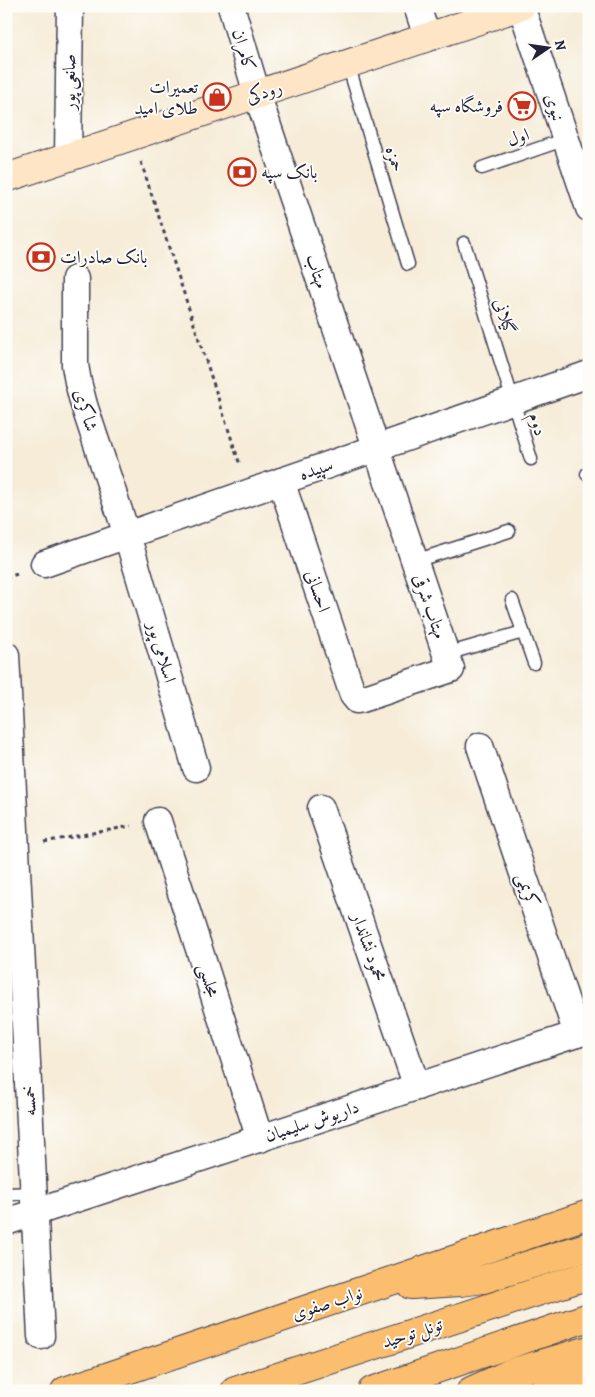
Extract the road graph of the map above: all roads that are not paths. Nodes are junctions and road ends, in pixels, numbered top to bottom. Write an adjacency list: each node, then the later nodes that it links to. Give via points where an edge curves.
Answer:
1 (70, 6): 9 (street, صانعی پور)
2 (231, 6): 7 (street, کامران)
3 (418, 6): 5 (street)
4 (521, 6): 5 (main road, رودکی); 8 (street, نبوی)
5 (427, 37): 6 (main road, رودکی)
6 (348, 64): 7 (main road, رودکی); 14 (lane, حمزه)
7 (257, 94): 9 (main road, رودکی); 18 (street, مهتاب)
8 (566, 139): 10 (lane, اول); 12 (street, نبوی)
9 (68, 157): 11 (main road, رودکی)
10 (482, 168)
11 (6, 178)
12 (589, 208)
13 (464, 242): 17 (lane, گیلانی)
14 (408, 264)
15 (75, 279): 22 (street, شاکری, via 78,382)
16 (589, 374): 17 (street, سپیده)
17 (513, 401): 18 (street, سپیده); 19 (lane, دوم)
18 (377, 448): 20 (street, سپیده); 23 (street, مهتاب شرقی)
19 (531, 459)
20 (281, 481): 22 (street, سپیده); 30 (street, احسانی)
21 (509, 531): 23 (lane)
22 (127, 535): 24 (street, سپیده); 32 (street, اسلامی پور)
23 (415, 561): 27 (street, مهتاب شرقی)
24 (44, 564)
25 (512, 600): 26 (lane)
26 (523, 632): 27 (lane); 29 (lane)
27 (446, 654): 30 (street, مهتاب شرقی, via 451,669)
28 (6, 655): 39 (street, خمسه)
29 (534, 663)
30 (357, 700)
31 (480, 746): 35 (street, کریمی)
32 (196, 768)
33 (321, 808): 36 (street, محمود نشاندار)
34 (158, 821): 37 (street, مجلسی)
35 (583, 1032): 36 (street, داریوش سلیمیان)
36 (417, 1087): 37 (street, داریوش سلیمیان)
37 (260, 1139): 39 (street, داریوش سلیمیان)
38 (6, 1194): 39 (lane)
39 (35, 1202): 41 (street, داریوش سلیمیان); 46 (street, خمسه)
40 (589, 1214): 44 (main road, نواب صفوی)
41 (6, 1222)
42 (589, 1246): 44 (main road, via 484,1279)
43 (589, 1275): 50 (main road, تونل توحید)
44 (379, 1286): 49 (main road, نواب صفوی)
45 (589, 1317): 51 (main road)
46 (41, 1336)
47 (589, 1350): 52 (main road, via 511,1374)
48 (589, 1376): 53 (main road)
49 (65, 1391)
50 (235, 1391)
51 (372, 1391)
52 (471, 1391)
53 (543, 1391)

